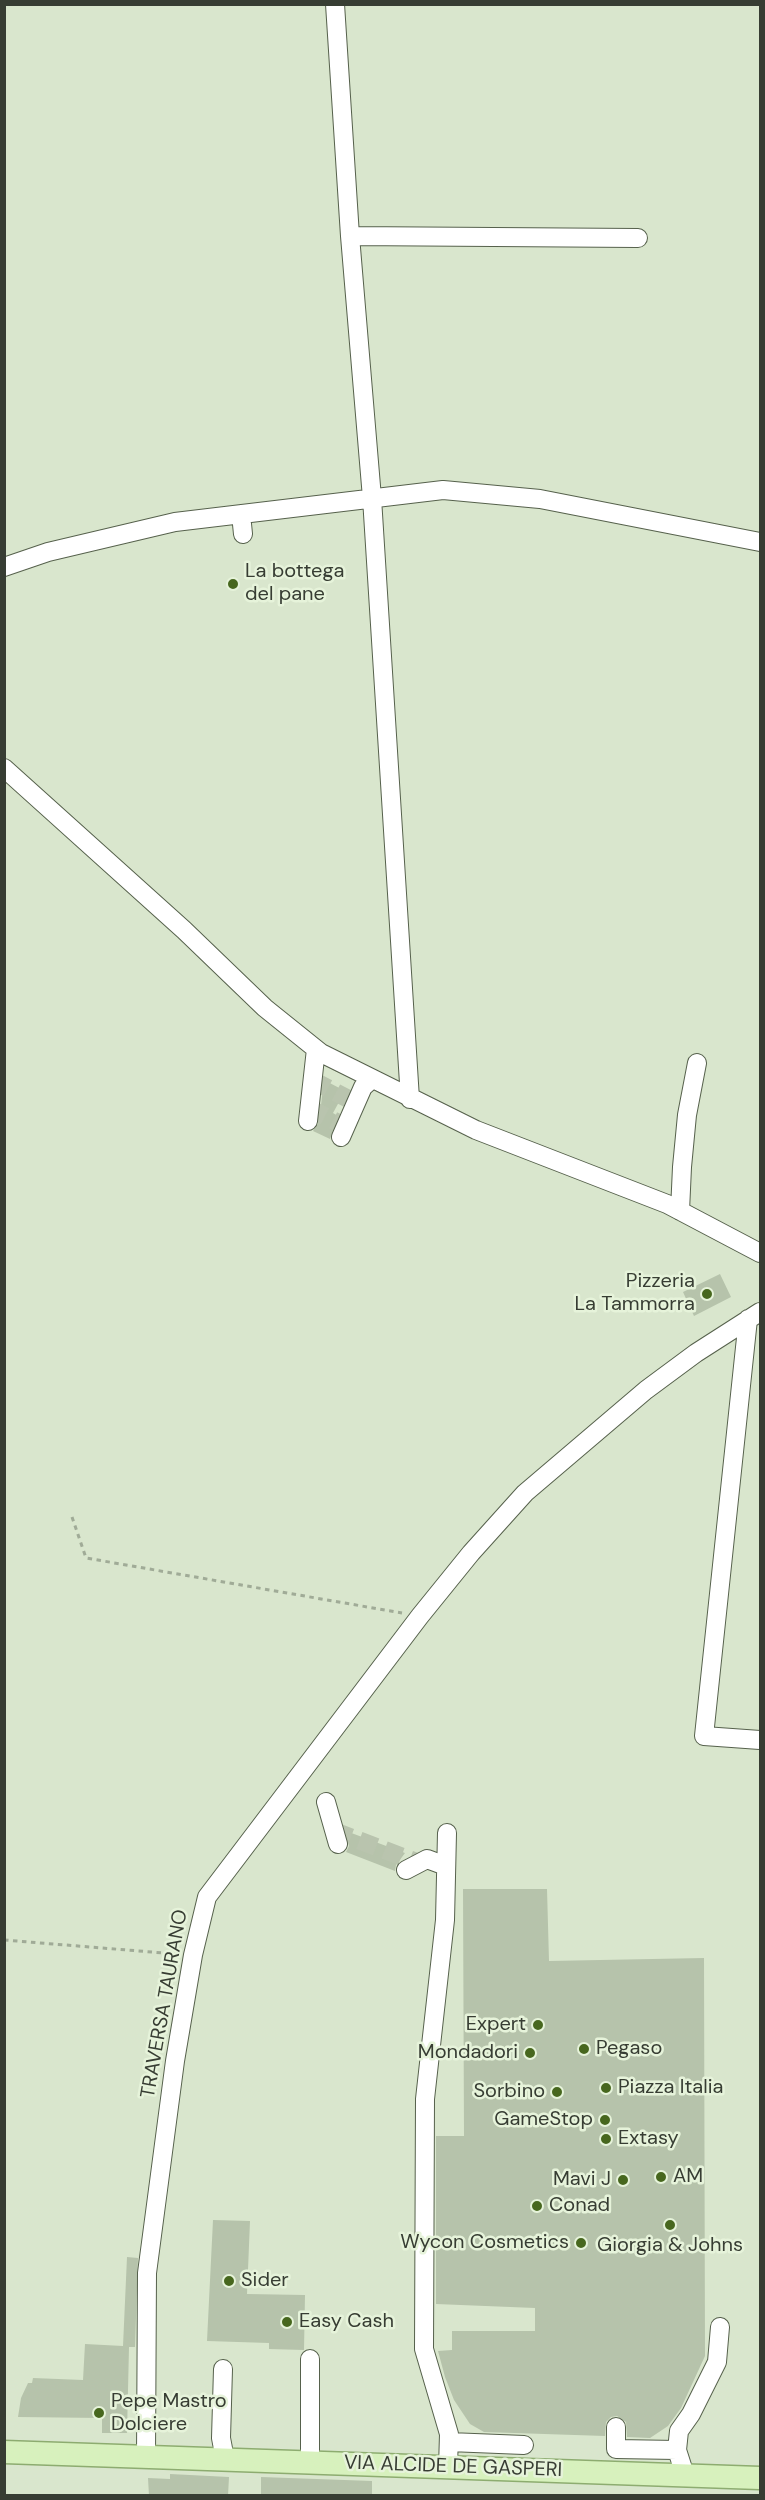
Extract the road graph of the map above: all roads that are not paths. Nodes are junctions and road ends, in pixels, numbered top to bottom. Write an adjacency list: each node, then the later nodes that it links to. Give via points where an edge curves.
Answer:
1 (335, 4): 2 (street)
2 (350, 236): 3 (street); 4 (street)
3 (638, 238)
4 (372, 498): 5 (street); 7 (street, via 443,490 540,499); 13 (street)
5 (241, 514): 6 (street); 8 (street, via 175,522 48,552)
6 (243, 534)
7 (760, 542)
8 (4, 567)
9 (4, 768): 10 (street, via 265,1008)
10 (316, 1049): 12 (street); 14 (street)
11 (697, 1063): 16 (street, via 681,1167)
12 (372, 1079): 13 (street); 15 (street, via 363,1087)
13 (410, 1099): 16 (street, via 476,1130)
14 (308, 1121)
15 (341, 1137)
16 (680, 1211): 17 (street)
17 (756, 1256)
18 (754, 1315): 19 (street, via 704,1736); 33 (street, TRAVERSA TAURANO, via 646,1390 525,1493 416,1621 207,1897 175,2061 147,2272)
19 (760, 1740)
20 (326, 1802): 22 (street)
21 (447, 1833): 23 (street)
22 (338, 1844)
23 (446, 1866): 24 (street, via 427,1859); 29 (street, via 445,1920 425,2099 424,2349)
24 (406, 1870)
25 (720, 2327): 31 (street, via 717,2362 679,2431)
26 (310, 2359): 35 (street)
27 (224, 2369): 34 (street, via 220,2438)
28 (616, 2427): 31 (street, via 616,2449)
29 (449, 2442): 30 (street); 36 (street)
30 (524, 2445)
31 (677, 2450): 37 (street)
32 (4, 2452): 33 (main road, VIA ALCIDE DE GASPERI)
33 (146, 2456): 34 (main road, VIA ALCIDE DE GASPERI)
34 (225, 2459): 35 (main road, VIA ALCIDE DE GASPERI)
35 (310, 2462): 36 (main road, VIA ALCIDE DE GASPERI)
36 (448, 2467): 37 (main road, VIA ALCIDE DE GASPERI)
37 (685, 2475): 38 (main road, VIA ALCIDE DE GASPERI)
38 (760, 2478)

